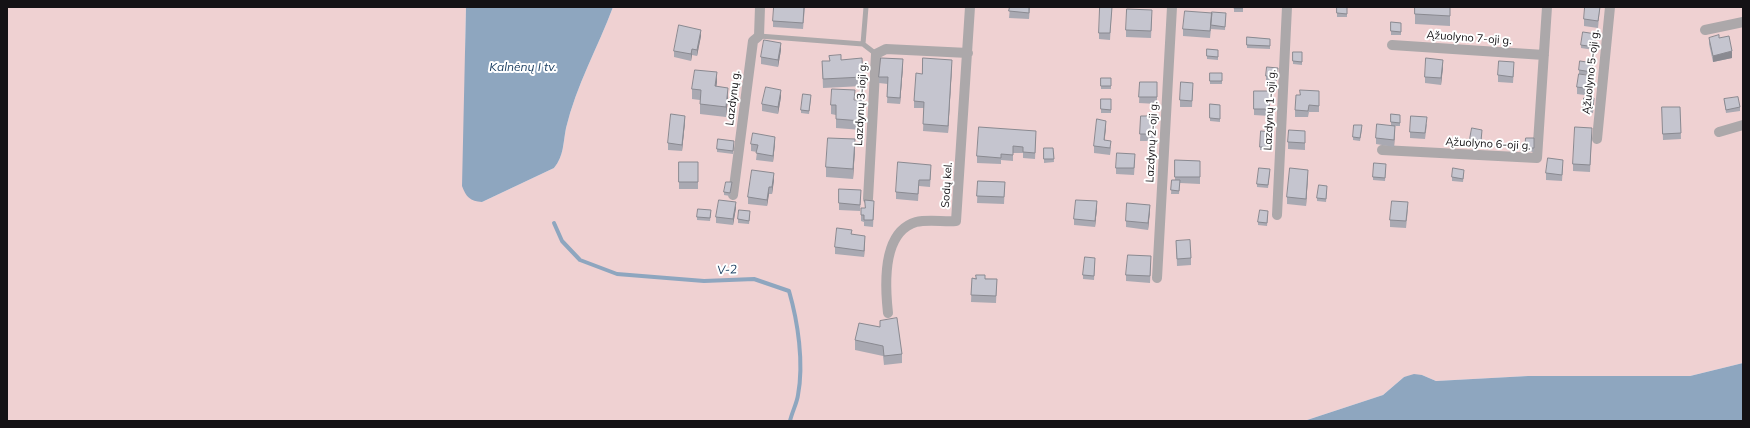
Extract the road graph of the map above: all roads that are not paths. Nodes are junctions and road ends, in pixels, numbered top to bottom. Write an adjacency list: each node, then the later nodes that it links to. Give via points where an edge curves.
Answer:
1 (760, 7): 10 (street, Lazdynų g.)
2 (866, 7): 11 (lane)
3 (970, 7): 13 (street, Sodų kel.)
4 (1172, 7): 23 (street, Lazdynų 2-oji g.)
5 (1288, 7): 22 (street, Lazdynų 1-oji g.)
6 (1547, 7): 15 (street, Ąžuolyno 6-oji g.)
7 (1610, 7): 18 (street, Ąžuolyno 5-oji g.)
8 (1743, 22): 9 (street)
9 (1706, 30)
10 (759, 36): 11 (lane); 20 (street, Lazdynų g., via 753,42)
11 (863, 44): 14 (lane)
12 (1392, 45): 15 (street, Ąžuolyno 7-oji g.)
13 (968, 53): 14 (street, Lazdynų 3-ioji g., via 886,49); 24 (street, Sodų kel., via 956,221 917,222 905,227 896,236 890,251 887,277)
14 (876, 54): 21 (street, Lazdynų 3-ioji g.)
15 (1544, 55): 19 (street, Ąžuolyno 6-oji g., via 1537,158)
16 (1743, 125): 17 (street)
17 (1719, 132)
18 (1597, 139)
19 (1382, 150)
20 (733, 195)
21 (868, 199)
22 (1277, 215)
23 (1157, 278)
24 (888, 313)

